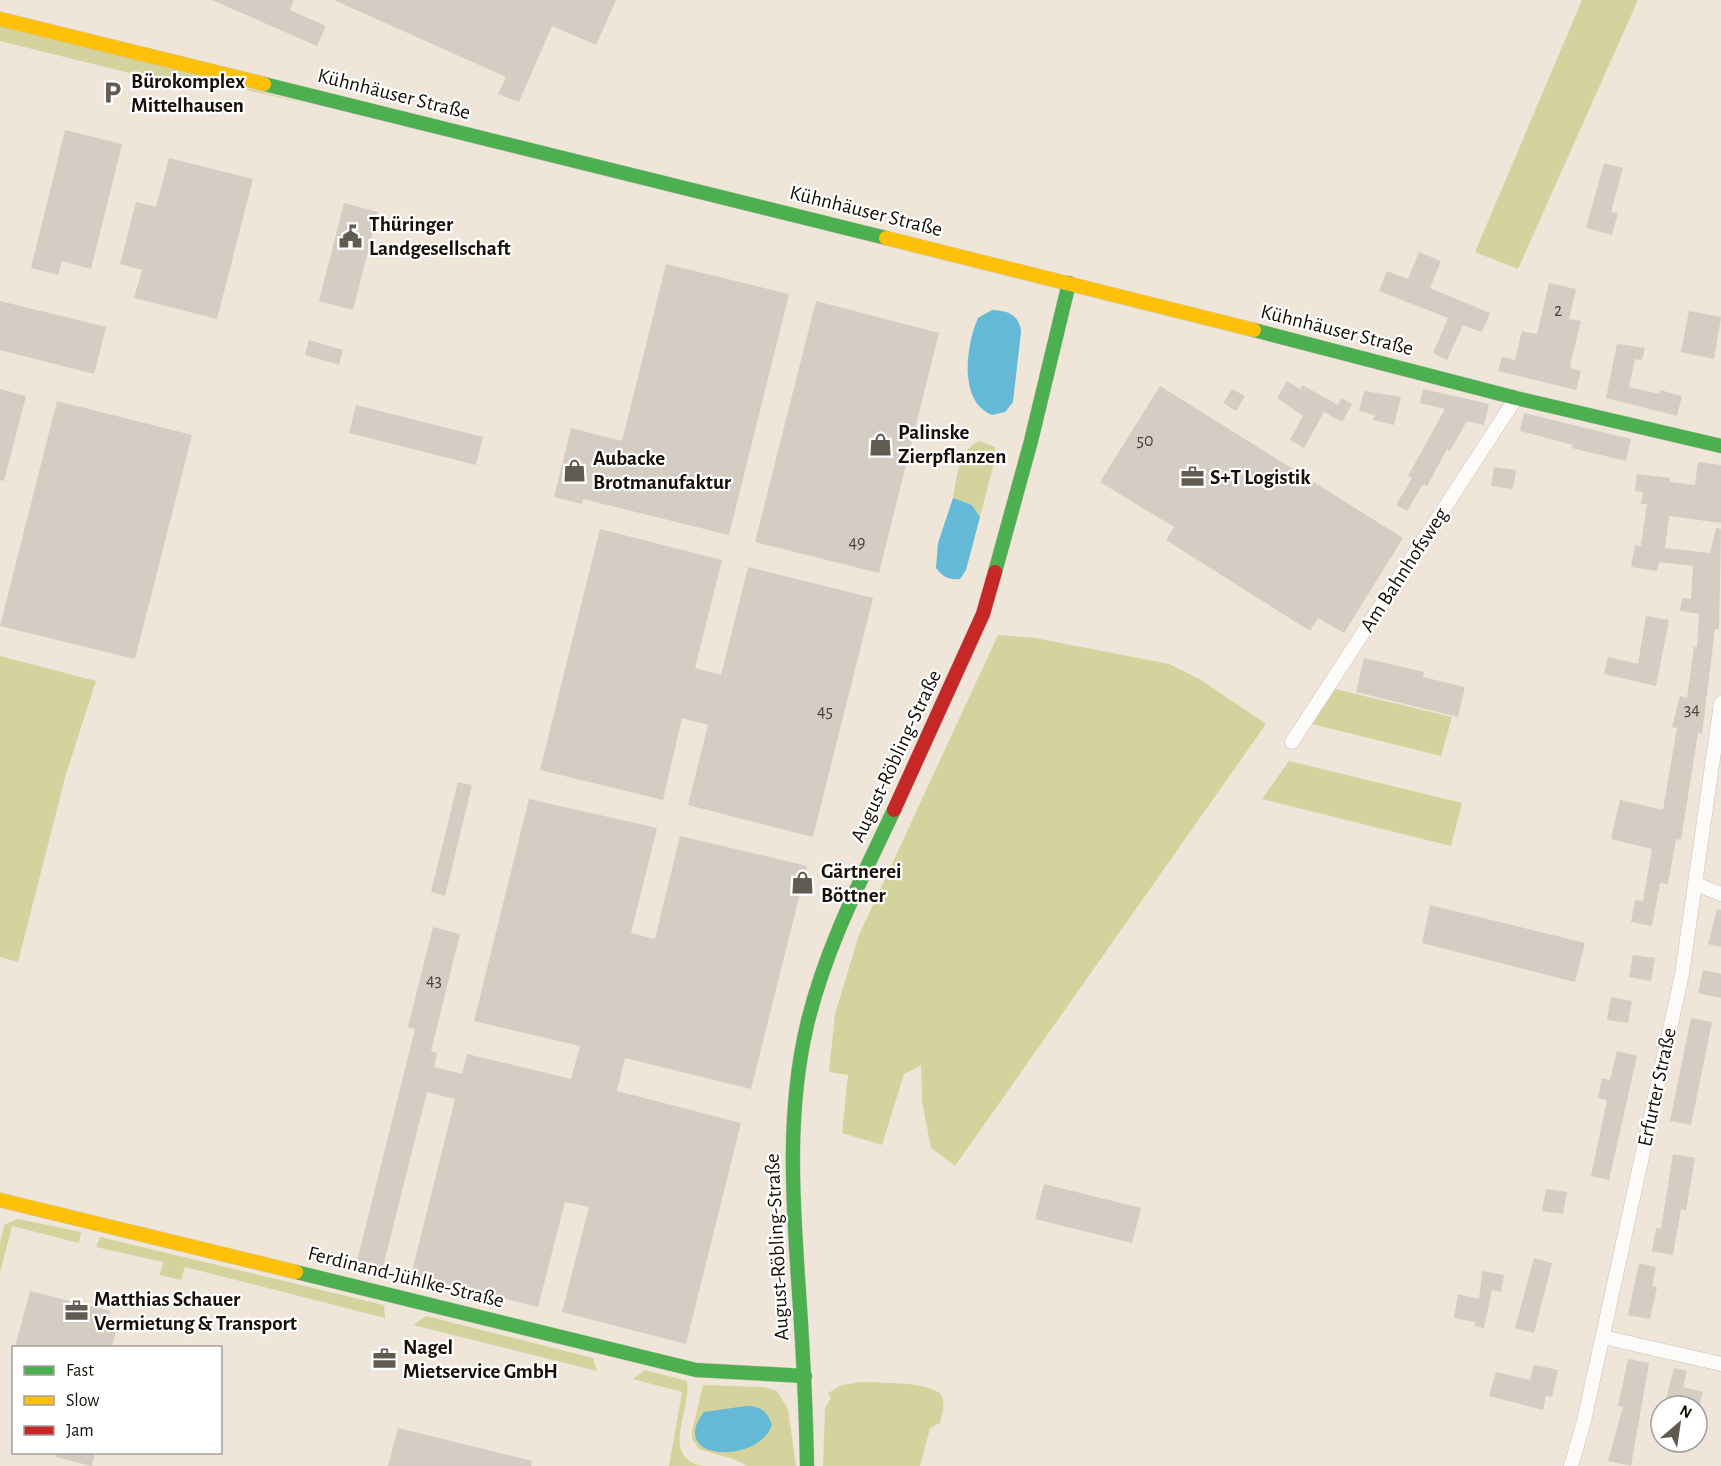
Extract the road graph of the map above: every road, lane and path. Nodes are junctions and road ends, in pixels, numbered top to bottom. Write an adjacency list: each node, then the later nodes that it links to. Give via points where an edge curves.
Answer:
1 (0, 19): 2 (street, Kühnhäuser Straße)
2 (1069, 283): 3 (street, Kühnhäuser Straße); 12 (street, August-Röbling-Straße, via 1029,452 983,614 836,932 807,1025 798,1075 791,1167)
3 (1516, 398): 4 (street, Kühnhäuser Straße); 6 (street, Am Bahnhofsweg)
4 (1721, 446)
5 (1721, 704): 7 (street, Erfurter Straße)
6 (1292, 742)
7 (1696, 884): 8 (street); 10 (street, Erfurter Straße, via 1682,974)
8 (1721, 894)
9 (0, 1200): 12 (street, Ferdinand-Jühlke-Straße, via 696,1370)
10 (1603, 1337): 11 (street); 14 (street, Erfurter Straße)
11 (1721, 1364)
12 (805, 1376): 13 (street, August-Röbling-Straße)
13 (807, 1466)
14 (1571, 1466)

